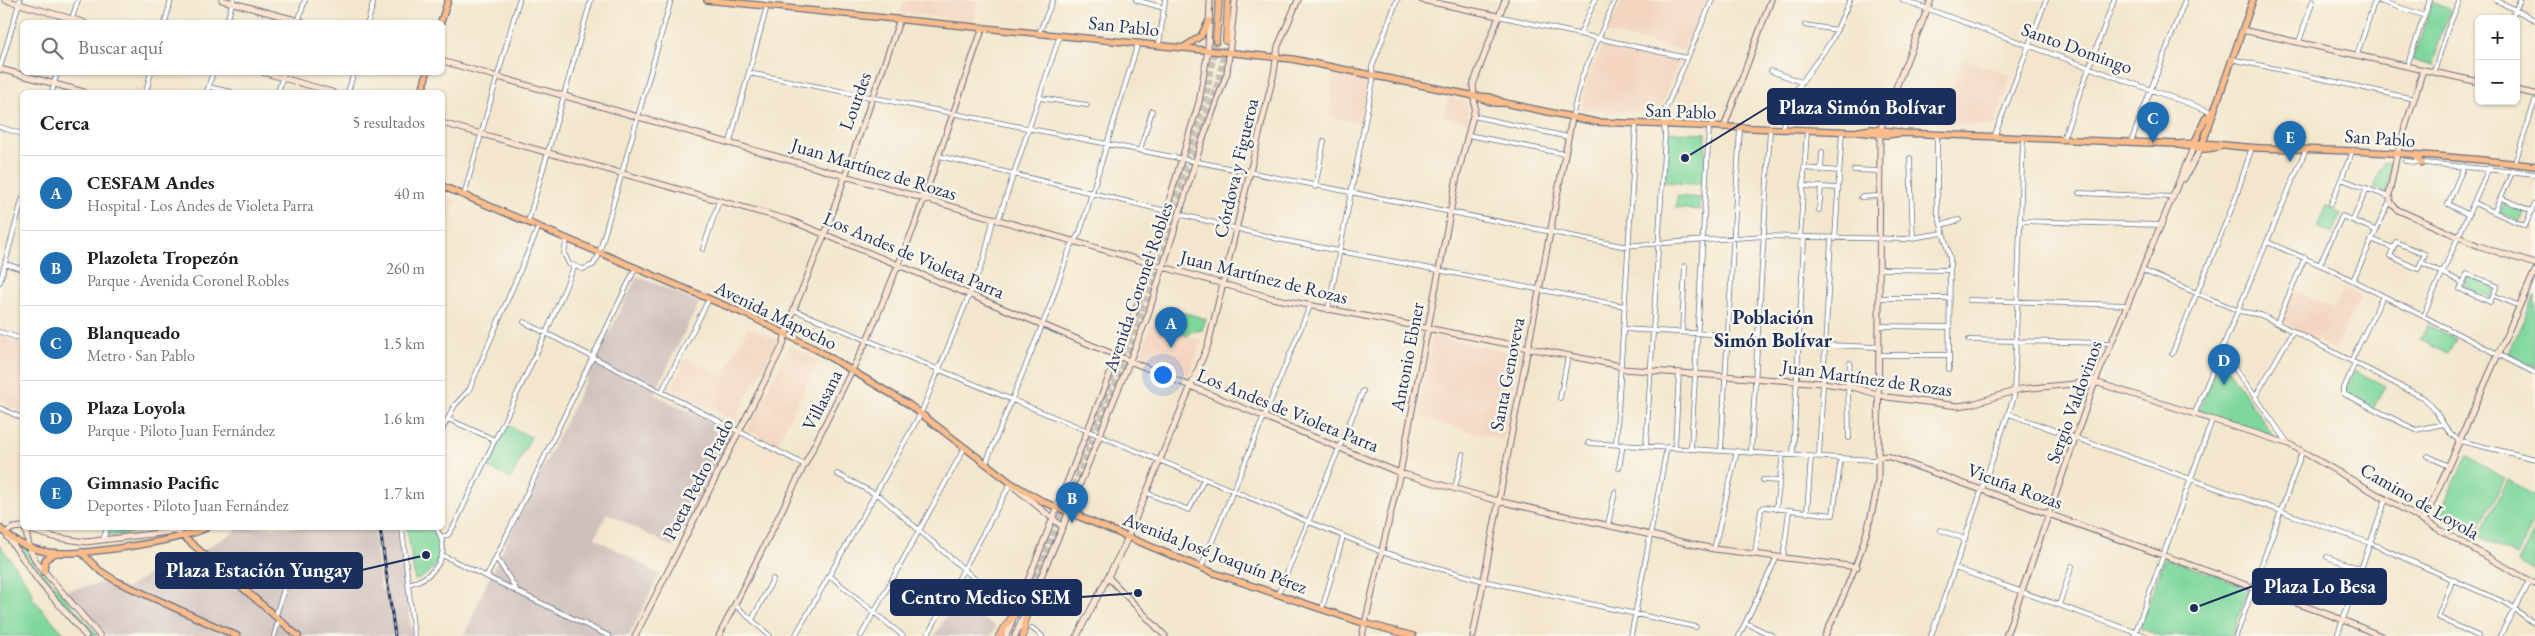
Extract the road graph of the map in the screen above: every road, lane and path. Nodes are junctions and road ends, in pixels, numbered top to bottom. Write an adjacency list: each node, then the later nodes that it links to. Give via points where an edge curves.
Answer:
1 (5, 0): 40 (street)
2 (78, 0): 51 (street)
3 (171, 0): 52 (street)
4 (222, 0): 41 (street)
5 (305, 0): 55 (street)
6 (374, 0): 56 (street)
7 (448, 0): 57 (main road)
8 (519, 0): 98 (street)
9 (591, 0): 115 (street)
10 (670, 0): 126 (street)
11 (707, 0): 42 (main road, San Pablo)
12 (1053, 0): 64 (street)
13 (1136, 0): 43 (street)
14 (1165, 0): 43 (street)
15 (1210, 0): 59 (street, Avenida Coronel Robles)
16 (1219, 0): 68 (highway)
17 (1228, 0): 69 (highway)
18 (1235, 0): 76 (street, Avenida Coronel Robles)
19 (1298, 0): 78 (street, Córdova y Figueroa)
20 (1397, 0): 89 (street)
21 (1422, 0): 47 (street)
22 (1505, 0): 47 (street, Antonio Ebner)
23 (1595, 0): 65 (street)
24 (1615, 0): 67 (street)
25 (1712, 0): 79 (street)
26 (1771, 0): 133 (street)
27 (1850, 0): 62 (street)
28 (1903, 0): 45 (street, Santo Domingo)
29 (1932, 0): 45 (street)
30 (2046, 0): 73 (street)
31 (2114, 0): 83 (street)
32 (2185, 0): 112 (street)
33 (2253, 0): 63 (main road)
34 (2314, 0): 70 (street)
35 (2375, 0): 48 (street); 77 (street)
36 (2430, 0): 48 (street)
37 (2460, 0): 87 (street)
38 (2496, 0): 44 (street)
39 (2520, 0): 44 (street)
40 (19, 2): 50 (street); 84 (street)
41 (232, 2): 53 (street); 54 (street)
42 (767, 6): 49 (main road, San Pablo); 88 (street)
43 (1164, 8): 72 (street)
44 (2515, 9): 46 (street); 58 (street)
45 (1928, 10): 73 (street, Santo Domingo); 140 (street)
46 (2513, 15)
47 (1498, 16): 65 (street); 116 (street, Antonio Ebner, via 1474,79)
48 (2424, 16): 82 (street)
49 (900, 19): 61 (main road, San Pablo); 117 (street, Lourdes)
50 (69, 20)
51 (72, 20)
52 (166, 20)
53 (227, 20)
54 (293, 20)
55 (300, 20)
56 (369, 20)
57 (442, 20)
58 (2535, 20)
59 (1209, 21): 74 (main road, via 1201,36); 75 (street, Avenida Coronel Robles)
60 (1805, 25): 62 (street)
61 (982, 27): 64 (main road, San Pablo); 124 (street, Villasana)
62 (1837, 30): 100 (street)
63 (2242, 30): 70 (street); 80 (main road)
64 (1039, 33): 66 (main road, San Pablo)
65 (1580, 34): 67 (street)
66 (1060, 35): 71 (main road, San Pablo); 118 (street)
67 (1599, 38): 79 (street); 127 (street, via 1580,83)
68 (1216, 41)
69 (1226, 42)
70 (2299, 42): 77 (street)
71 (1138, 43): 72 (main road, San Pablo); 152 (street)
72 (1159, 45): 74 (main road, San Pablo)
73 (2027, 46): 83 (street, Santo Domingo); 146 (street)
74 (1182, 48): 75 (main road, San Pablo)
75 (1208, 50): 76 (main road, San Pablo); 165 (street, Avenida Coronel Robles, via 1199,102)
76 (1231, 52): 78 (main road, San Pablo); 167 (street, Avenida Coronel Robles, via 1224,83)
77 (2357, 55): 82 (street)
78 (1276, 57): 89 (main road, San Pablo); 178 (street, Córdova y Figueroa)
79 (1687, 58): 130 (street, via 1663,115)
80 (2232, 59): 119 (street); 123 (main road)
81 (445, 62): 98 (street, Juan Martínez de Rozas)
82 (2407, 66): 85 (street)
83 (2089, 68): 112 (street, Santo Domingo); 148 (street)
84 (0, 69): 90 (street)
85 (2423, 70): 87 (street); 119 (street)
86 (1771, 71): 100 (street)
87 (2434, 72): 99 (street)
88 (749, 73): 117 (street); 150 (street)
89 (1372, 74): 116 (main road, San Pablo); 194 (street)
90 (20, 75)
91 (22, 75): 101 (street)
92 (56, 75): 101 (street)
93 (151, 75): 105 (street)
94 (212, 75): 102 (street)
95 (283, 75): 108 (street); 109 (street)
96 (353, 75): 110 (street)
97 (426, 75): 111 (main road)
98 (497, 77): 115 (street, Juan Martínez de Rozas); 142 (street)
99 (2475, 81)
100 (1801, 82): 137 (street, via 1791,97)
101 (54, 84): 103 (street); 104 (street)
102 (209, 86): 106 (street); 107 (street)
103 (52, 90)
104 (76, 90)
105 (147, 90)
106 (208, 90)
107 (224, 90)
108 (279, 90)
109 (326, 90)
110 (349, 90)
111 (422, 90)
112 (2150, 90): 123 (street, Santo Domingo); 151 (street)
113 (2520, 91): 114 (street)
114 (2535, 94)
115 (564, 96): 126 (street, Juan Martínez de Rozas); 159 (street)
116 (1475, 96): 125 (street, Antonio Ebner); 127 (main road, San Pablo, via 1488,102)
117 (872, 98): 124 (street); 184 (street, Lourdes)
118 (1040, 98): 121 (street); 134 (street)
119 (2414, 99): 162 (street)
120 (2535, 101): 170 (street)
121 (1087, 105)
122 (1152, 111): 157 (street)
123 (2212, 112): 153 (main road, via 2205,119); 154 (main road)
124 (953, 114): 134 (street); 164 (street, Villasana)
125 (1473, 116): 144 (street, Antonio Ebner); 145 (street)
126 (638, 117): 150 (street, Juan Martínez de Rozas); 181 (street)
127 (1572, 118): 129 (main road, San Pablo); 145 (street, Santa Genoveva)
128 (445, 124): 142 (street, Los Andes de Violeta Parra)
129 (1636, 124): 130 (main road, San Pablo); 241 (street)
130 (1664, 125): 132 (main road, San Pablo); 240 (street)
131 (0, 127): 141 (street)
132 (1709, 127): 133 (main road, San Pablo); 237 (street)
133 (1724, 127): 135 (main road, San Pablo)
134 (1029, 128): 152 (street); 182 (street)
135 (1740, 128): 136 (main road, San Pablo); 230 (street)
136 (1770, 129): 137 (main road, San Pablo); 228 (street)
137 (1782, 129): 138 (main road, San Pablo)
138 (1807, 130): 139 (main road, San Pablo); 173 (street)
139 (1842, 131): 140 (main road, San Pablo); 179 (street)
140 (1880, 132): 143 (main road, San Pablo); 177 (street)
141 (20, 133)
142 (481, 134): 159 (street, Los Andes de Violeta Parra); 196 (street)
143 (1937, 134): 146 (main road, San Pablo); 222 (street, via 1937,210)
144 (1468, 135): 161 (street); 210 (street, Antonio Ebner)
145 (1568, 137): 161 (street, Santa Genoveva)
146 (1994, 137): 147 (main road, San Pablo)
147 (2023, 138): 148 (main road, San Pablo); 218 (street)
148 (2063, 140): 151 (main road, San Pablo)
149 (1324, 141): 189 (street)
150 (730, 142): 184 (street, Juan Martínez de Rozas)
151 (2131, 142): 153 (main road, San Pablo)
152 (1107, 143): 157 (street); 193 (street)
153 (2194, 145): 154 (main road, San Pablo); 186 (street, Sergio Valdovinos)
154 (2202, 146): 155 (main road, San Pablo); 186 (street, Sergio Valdovinos)
155 (2252, 147): 156 (main road, San Pablo); 269 (street, via 2235,200)
156 (2306, 148): 158 (main road, San Pablo); 238 (street)
157 (1140, 150): 165 (street)
158 (2353, 150): 162 (main road, San Pablo); 185 (street)
159 (548, 152): 181 (street, Los Andes de Violeta Parra); 219 (street)
160 (1822, 152): 175 (street)
161 (1565, 154): 225 (street, Santa Genoveva)
162 (2397, 154): 163 (main road, San Pablo); 201 (street)
163 (2414, 155): 169 (main road); 170 (main road, San Pablo)
164 (938, 156): 182 (street); 202 (street, Villasana)
165 (1182, 158): 167 (street); 209 (street, Avenida Coronel Robles)
166 (1910, 158): 235 (street)
167 (1196, 161): 178 (street); 212 (street, Avenida Coronel Robles)
168 (2405, 161): 169 (street, San Pablo)
169 (2422, 163): 171 (street, San Pablo)
170 (2515, 163): 172 (main road, San Pablo)
171 (2464, 166): 174 (street, San Pablo); 214 (street, via 2448,204)
172 (2535, 166)
173 (1804, 168): 175 (street); 187 (street)
174 (2489, 168): 180 (street, San Pablo); 204 (street)
175 (1821, 170): 179 (street)
176 (1854, 170): 177 (street)
177 (1879, 170): 197 (street)
178 (1251, 171): 189 (street); 223 (street, Córdova y Figueroa)
179 (1839, 171): 191 (street)
180 (2513, 171): 183 (street, San Pablo); 200 (street)
181 (622, 173): 203 (street, Los Andes de Violeta Parra); 245 (street)
182 (1014, 174): 193 (street); 217 (street)
183 (2535, 174)
184 (844, 175): 202 (street, Juan Martínez de Rozas); 227 (street, Lourdes)
185 (2341, 178): 192 (street); 206 (street)
186 (2180, 183): 199 (street, Sergio Valdovinos)
187 (1803, 186): 190 (street); 231 (street)
188 (445, 187): 196 (main road, Avenida Mapocho)
189 (1315, 187): 194 (street)
190 (1820, 187): 191 (street); 208 (street)
191 (1838, 188): 233 (street)
192 (2367, 188): 201 (street); 216 (street)
193 (1092, 193): 209 (street); 239 (street, via 1080,232)
194 (1350, 193): 210 (street); 244 (street)
195 (2078, 193): 199 (street)
196 (464, 195): 219 (main road, Avenida Mapocho)
197 (1879, 196): 198 (street); 234 (street)
198 (1861, 197)
199 (2174, 197): 220 (street, Sergio Valdovinos)
200 (2501, 198): 211 (street); 213 (street)
201 (2389, 199): 224 (street); 229 (street, via 2398,210)
202 (923, 200): 217 (street, Juan Martínez de Rozas); 252 (street, Villasana)
203 (719, 201): 227 (street, Los Andes de Violeta Parra, via 792,221); 243 (street)
204 (2474, 203): 211 (street); 214 (street)
205 (2535, 203): 213 (street)
206 (2330, 204)
207 (20, 208): 248 (street)
208 (1820, 210)
209 (1166, 211): 249 (street, Avenida Coronel Robles)
210 (1450, 212): 225 (street); 259 (street, Antonio Ebner)
211 (2494, 212): 213 (street, via 2525,226)
212 (1180, 214): 223 (street); 257 (street, Avenida Coronel Robles)
213 (2532, 214)
214 (2469, 215): 229 (street)
215 (1959, 220): 222 (street)
216 (2353, 220): 224 (street); 250 (street, via 2342,216)
217 (996, 221): 239 (street, Juan Martínez de Rozas); 270 (street)
218 (2020, 221): 220 (street); 277 (street)
219 (528, 222): 221 (main road, Avenida Mapocho)
220 (2162, 225): 261 (street, Sergio Valdovinos)
221 (539, 226): 232 (main road, Avenida Mapocho); 350 (street, via 468,390)
222 (1941, 226): 226 (street)
223 (1237, 229): 244 (street); 267 (street, Córdova y Figueroa)
224 (2375, 230): 236 (street)
225 (1550, 232): 241 (street); 268 (street, Santa Genoveva)
226 (1943, 233): 235 (street); 260 (street)
227 (824, 235): 252 (street, Los Andes de Violeta Parra); 282 (street, Lourdes)
228 (1764, 236): 230 (street); 231 (street); 331 (street)
229 (2459, 237): 251 (street); 263 (street)
230 (1733, 238): 237 (street); 300 (street)
231 (1802, 238): 233 (street); 306 (street)
232 (567, 239): 245 (main road, Avenida Mapocho); 254 (street, via 564,256)
233 (1833, 239): 234 (street); 307 (street)
234 (1879, 239): 235 (street); 258 (street)
235 (1913, 239)
236 (2371, 239): 242 (street); 264 (street)
237 (1702, 240): 240 (street); 298 (street)
238 (2267, 242): 246 (street); 284 (street)
239 (1073, 243): 249 (street, Juan Martínez de Rozas); 288 (street)
240 (1656, 244): 241 (street); 293 (street)
241 (1627, 247): 280 (street)
242 (2393, 248): 247 (street, via 2390,256 2418,269); 247 (street, via 2396,242 2425,254)
243 (703, 249)
244 (1339, 251): 259 (street); 283 (street)
245 (600, 252): 254 (street, via 590,267); 255 (main road, Avenida Mapocho)
246 (2305, 258): 250 (street); 287 (street)
247 (2421, 262): 263 (street)
248 (5, 264): 256 (street); 265 (street)
249 (1150, 264): 257 (street, Juan Martínez de Rozas); 316 (street, Avenida Coronel Robles)
250 (2320, 264): 264 (street)
251 (2535, 264)
252 (898, 265): 270 (street, Los Andes de Violeta Parra); 302 (street, Villasana)
253 (1685, 266): 297 (street)
254 (574, 267): 296 (street)
255 (636, 267): 275 (main road, Avenida Mapocho); 315 (street)
256 (20, 268)
257 (1163, 268): 267 (street, Juan Martínez de Rozas); 318 (street, Avenida Coronel Robles)
258 (1879, 269): 260 (street); 273 (street)
259 (1439, 270): 268 (street); 291 (street, Antonio Ebner)
260 (1950, 270): 274 (street)
261 (2142, 270): 269 (street); 278 (street, Sergio Valdovinos)
262 (2535, 271): 281 (street)
263 (2442, 274): 266 (street); 285 (street)
264 (2353, 280): 272 (street)
265 (0, 282)
266 (2463, 282): 271 (street, via 2460,289 2490,302); 271 (street, via 2466,274 2496,286)
267 (1224, 285): 279 (street, Juan Martínez de Rozas); 335 (street, Córdova y Figueroa, via 1208,345)
268 (1539, 289): 280 (street); 309 (street, Santa Genoveva)
269 (2196, 293): 284 (street); 312 (street)
270 (969, 294): 288 (street, Los Andes de Violeta Parra); 325 (street)
271 (2493, 295): 281 (street)
272 (2384, 296): 285 (street); 319 (street)
273 (1879, 298): 274 (street); 289 (street)
274 (1950, 298): 290 (street)
275 (709, 299): 299 (main road, Avenida Mapocho); 338 (street)
276 (1969, 300): 277 (street)
277 (2017, 302): 278 (street); 304 (street)
278 (2127, 305): 305 (street, Sergio Valdovinos)
279 (1310, 306): 283 (street, Juan Martínez de Rozas); 348 (street)
280 (1624, 306): 292 (street)
281 (2520, 306): 314 (street)
282 (794, 310): 299 (street, Lourdes); 302 (street)
283 (1328, 310): 291 (street, Juan Martínez de Rozas)
284 (2239, 311): 287 (street, via 2257,314); 310 (street)
285 (2423, 316): 314 (street)
286 (524, 322): 296 (street)
287 (2277, 323): 294 (street)
288 (1042, 325): 316 (street, Los Andes de Violeta Parra); 343 (street)
289 (1879, 326): 290 (street); 308 (street)
290 (1950, 327): 313 (street)
291 (1428, 328): 309 (street, Juan Martínez de Rozas); 389 (street, Antonio Ebner)
292 (1623, 329): 293 (street); 322 (street)
293 (1652, 331): 297 (street); 326 (street)
294 (2293, 331): 319 (street); 341 (street)
295 (0, 332): 301 (street)
296 (546, 332): 315 (street); 359 (street)
297 (1682, 332): 298 (street)
298 (1698, 333): 300 (street); 328 (street)
299 (786, 334): 324 (main road, Avenida Mapocho); 354 (street, Poeta Pedro Prado)
300 (1727, 335): 330 (street)
301 (20, 338)
302 (867, 340): 324 (street, Villasana); 325 (street)
303 (1969, 340): 304 (street)
304 (2015, 341): 305 (street); 337 (street)
305 (2111, 343): 333 (street, Sergio Valdovinos)
306 (1798, 344): 307 (street); 332 (street)
307 (1825, 346): 308 (street); 334 (street)
308 (1879, 347): 311 (street)
309 (1528, 348): 317 (street, Juan Martínez de Rozas); 404 (street, Santa Genoveva)
310 (2222, 350): 341 (street, Camino de Loyola); 347 (street)
311 (1879, 354): 313 (street); 340 (street)
312 (2172, 354)
313 (1950, 355): 323 (street)
314 (2498, 355): 329 (street); 360 (street)
315 (593, 356): 338 (street); 446 (street)
316 (1118, 356): 318 (street, Los Andes de Violeta Parra); 355 (street, Avenida Coronel Robles)
317 (1568, 356): 322 (street, Juan Martínez de Rozas); 342 (street)
318 (1131, 361): 335 (street, Los Andes de Violeta Parra); 356 (street, Avenida Coronel Robles)
319 (2350, 361): 321 (street)
320 (1850, 363): 336 (street)
321 (2355, 364): 353 (street, via 2424,398); 353 (street, via 2344,394 2416,430)
322 (1620, 367): 326 (street, Juan Martínez de Rozas); 362 (street)
323 (1950, 369)
324 (854, 370): 345 (main road, Avenida Mapocho); 386 (street, Villasana)
325 (938, 370): 343 (street); 345 (street)
326 (1650, 371): 327 (street, Juan Martínez de Rozas); 365 (street)
327 (1679, 372): 328 (street, Juan Martínez de Rozas); 368 (street)
328 (1695, 373): 330 (street, Juan Martínez de Rozas); 370 (street)
329 (2535, 373)
330 (1725, 375): 331 (street, Juan Martínez de Rozas); 371 (street)
331 (1756, 378): 332 (street, Juan Martínez de Rozas); 373 (street)
332 (1796, 382): 334 (street, Juan Martínez de Rozas); 377 (street)
333 (2095, 382): 337 (street, Juan Martínez de Rozas); 347 (street, Camino de Loyola); 358 (street, Sergio Valdovinos)
334 (1823, 383): 336 (street, Juan Martínez de Rozas); 379 (street)
335 (1191, 386): 348 (street, Los Andes de Violeta Parra); 384 (street, Córdova y Figueroa)
336 (1848, 387): 340 (street, Juan Martínez de Rozas); 357 (street)
337 (2014, 390): 340 (street, Juan Martínez de Rozas, via 1963,406); 346 (street)
338 (662, 391): 354 (street)
339 (1363, 391): 369 (street)
340 (1878, 395): 381 (street)
341 (2255, 397): 364 (street, Camino de Loyola)
342 (1560, 398)
343 (1012, 400): 355 (street); 385 (street)
344 (0, 408): 349 (street)
345 (921, 413): 366 (main road, Avenida Mapocho); 401 (street)
346 (2009, 414): 358 (street); 398 (street)
347 (2194, 415): 351 (street, Camino de Loyola)
348 (1264, 416): 369 (street, Los Andes de Violeta Parra); 397 (street)
349 (20, 417)
350 (448, 419): 352 (street); 359 (street)
351 (2212, 420): 364 (street, Camino de Loyola); 392 (street)
352 (445, 424)
353 (2443, 424): 360 (street)
354 (740, 431): 386 (street); 495 (street, Poeta Pedro Prado)
355 (1087, 431): 356 (street); 405 (street, Avenida Coronel Robles)
356 (1100, 436): 384 (street); 403 (street, Avenida Coronel Robles)
357 (1849, 438)
358 (2076, 438): 392 (street); 411 (street, Sergio Valdovinos)
359 (494, 440): 434 (street, via 452,530)
360 (2460, 441): 383 (street); 387 (street)
361 (1588, 443): 362 (street, Vicuña Rozas)
362 (1616, 444): 363 (street, Vicuña Rozas)
363 (1623, 444): 365 (street, Vicuña Rozas); 388 (street)
364 (2289, 444): 374 (street, Camino de Loyola)
365 (1646, 446): 367 (street, Vicuña Rozas)
366 (965, 447): 385 (main road, Avenida Mapocho); 428 (street)
367 (1666, 447): 368 (street, Vicuña Rozas); 430 (street)
368 (1675, 447): 370 (street, Vicuña Rozas)
369 (1339, 448): 389 (street, Los Andes de Violeta Parra); 415 (street)
370 (1691, 448): 371 (street, Vicuña Rozas)
371 (1722, 450): 372 (street, Vicuña Rozas)
372 (1737, 451): 373 (street, Vicuña Rozas); 439 (street)
373 (1751, 452): 376 (street, Vicuña Rozas)
374 (2302, 452): 402 (street, Camino de Loyola); 409 (street)
375 (1463, 454): 396 (street)
376 (1783, 454): 377 (street, Vicuña Rozas); 394 (street)
377 (1792, 455): 378 (street, Vicuña Rozas)
378 (1811, 456): 379 (street, Vicuña Rozas); 410 (street)
379 (1819, 456): 382 (street, Vicuña Rozas)
380 (2428, 456): 387 (street)
381 (1879, 457): 382 (street, Vicuña Rozas, via 1874,460); 398 (street, Vicuña Rozas, via 1885,456); 450 (street, via 1870,523)
382 (1840, 458): 410 (street, via 1833,516)
383 (2535, 459)
384 (1160, 461): 391 (street); 399 (street, Córdova y Figueroa)
385 (986, 463): 395 (main road, Avenida Mapocho)
386 (805, 465): 471 (street, Villasana)
387 (2448, 466): 414 (street)
388 (1619, 468)
389 (1400, 472): 396 (street, Los Andes de Violeta Parra); 441 (street, Antonio Ebner)
390 (837, 474): 401 (street)
391 (1204, 479): 397 (street); 399 (street, via 1189,510)
392 (2191, 479): 409 (street); 445 (street)
393 (1763, 480): 394 (street)
394 (1780, 482): 406 (street)
395 (1011, 483): 405 (main road, Avenida José Joaquín Pérez); 413 (street, Avenida Mapocho); 454 (street)
396 (1454, 488): 404 (street, Los Andes de Violeta Parra)
397 (1233, 491): 415 (street); 452 (street)
398 (1982, 491): 411 (street, Vicuña Rozas); 435 (street)
399 (1147, 492): 432 (street, Córdova y Figueroa)
400 (1614, 492): 416 (street)
401 (874, 494): 428 (street); 457 (street)
402 (2386, 499): 414 (street, Camino de Loyola); 437 (street)
403 (1073, 501): 407 (street, Avenida Coronel Robles); 412 (main road)
404 (1498, 501): 416 (street, Los Andes de Violeta Parra); 463 (street, Santa Genoveva)
405 (1056, 506): 407 (main road, Avenida José Joaquín Pérez); 413 (street, Avenida Coronel Robles)
406 (1776, 509): 408 (street); 443 (street, via 1762,508)
407 (1069, 511): 412 (main road, Avenida José Joaquín Pérez); 417 (street, Avenida Coronel Robles)
408 (1789, 511): 410 (street); 449 (street)
409 (2281, 511): 437 (street); 467 (street)
410 (1807, 513)
411 (2049, 515): 445 (street, Vicuña Rozas); 469 (street, Sergio Valdovinos)
412 (1080, 516): 432 (main road, Avenida José Joaquín Pérez)
413 (1052, 517): 417 (street, Avenida Mapocho); 476 (street, Avenida Coronel Robles)
414 (2424, 521): 464 (street, Camino de Loyola)
415 (1308, 522): 433 (street); 470 (street)
416 (1608, 525): 430 (street, Los Andes de Violeta Parra)
417 (1063, 527): 473 (street, Avenida Coronel Robles)
418 (20, 528): 419 (street)
419 (2, 530): 438 (main road); 488 (street, via 37,579)
420 (25, 530): 438 (street)
421 (31, 530): 436 (street, via 62,539)
422 (106, 530): 436 (street)
423 (168, 530): 436 (street)
424 (175, 530): 431 (street)
425 (200, 530): 431 (main road)
426 (402, 530): 465 (street)
427 (437, 530): 434 (street)
428 (919, 530): 454 (street); 477 (street)
429 (1940, 530): 435 (street)
430 (1650, 535): 439 (street, Los Andes de Violeta Parra); 478 (street)
431 (183, 536): 440 (main road); 479 (main road)
432 (1129, 537): 452 (main road, Avenida José Joaquín Pérez); 460 (street, Córdova y Figueroa)
433 (1343, 537): 441 (street); 475 (street)
434 (441, 538): 444 (street)
435 (1965, 539): 453 (street)
436 (103, 540)
437 (2370, 543): 455 (street); 462 (street)
438 (29, 547): 442 (main road); 456 (street)
439 (1714, 549): 443 (street, Los Andes de Violeta Parra)
440 (81, 552): 442 (main road); 490 (main road, via 116,581)
441 (1382, 552): 463 (street); 482 (street, Antonio Ebner)
442 (55, 553): 456 (main road, via 45,560)
443 (1754, 554): 447 (street, Los Andes de Violeta Parra)
444 (442, 555): 459 (street); 465 (street, via 432,574)
445 (2163, 555): 467 (street, Vicuña Rozas); 487 (street)
446 (496, 557): 459 (street); 468 (street)
447 (1777, 557): 449 (street, Los Andes de Violeta Parra); 483 (street)
448 (2328, 557): 455 (street)
449 (1783, 558): 450 (street, Los Andes de Violeta Parra)
450 (1857, 566): 515 (street)
451 (2072, 566): 472 (street)
452 (1202, 568): 470 (main road, Avenida José Joaquín Pérez)
453 (1955, 568): 469 (street); 516 (street)
454 (964, 569): 476 (street, via 1007,607); 501 (street)
455 (2361, 569): 481 (street)
456 (44, 572): 489 (street)
457 (829, 575): 477 (street); 498 (street)
458 (288, 576): 479 (street)
459 (487, 576): 468 (street)
460 (1109, 578): 507 (street, Córdova y Figueroa); 508 (street)
461 (773, 579): 480 (street)
462 (2453, 579): 474 (street); 522 (street, via 2438,617)
463 (1484, 581): 478 (street); 511 (street, Santa Genoveva)
464 (2529, 581): 466 (street, Camino de Loyola); 474 (street)
465 (408, 584): 493 (street)
466 (2535, 584)
467 (2254, 588): 481 (street, Vicuña Rozas); 519 (street)
468 (517, 590): 494 (street)
469 (2022, 592): 472 (street); 517 (street, Sergio Valdovinos)
470 (1278, 594): 475 (main road, Avenida José Joaquín Pérez)
471 (735, 605): 480 (street); 496 (street, Villasana)
472 (2059, 605): 487 (street)
473 (1027, 608): 504 (street, Avenida Coronel Robles); 505 (highway)
474 (2515, 608): 484 (street); 523 (street)
475 (1322, 609): 482 (main road, Avenida José Joaquín Pérez)
476 (1016, 611): 502 (highway); 503 (street, Avenida Coronel Robles)
477 (874, 612): 499 (street); 500 (street)
478 (1635, 616): 485 (street); 512 (street)
479 (278, 617): 491 (street); 492 (main road)
480 (752, 620): 497 (street)
481 (2343, 620): 520 (street); 521 (street, Vicuña Rozas)
482 (1366, 623): 509 (street, Antonio Ebner); 510 (main road, Avenida José Joaquín Pérez)
483 (1746, 623): 513 (street); 514 (street)
484 (2535, 624)
485 (1696, 627)
486 (1032, 628): 506 (street)
487 (2134, 634): 518 (street)
488 (86, 636)
489 (100, 636)
490 (237, 636)
491 (274, 636)
492 (298, 636)
493 (414, 636)
494 (609, 636)
495 (635, 636)
496 (719, 636)
497 (770, 636)
498 (796, 636)
499 (861, 636)
500 (903, 636)
501 (927, 636)
502 (999, 636)
503 (1006, 636)
504 (1015, 636)
505 (1023, 636)
506 (1042, 636)
507 (1077, 636)
508 (1165, 636)
509 (1362, 636)
510 (1413, 636)
511 (1473, 636)
512 (1631, 636)
513 (1739, 636)
514 (1773, 636)
515 (1825, 636)
516 (1931, 636)
517 (2006, 636)
518 (2146, 636)
519 (2236, 636)
520 (2337, 636)
521 (2381, 636)
522 (2478, 636)
523 (2500, 636)

